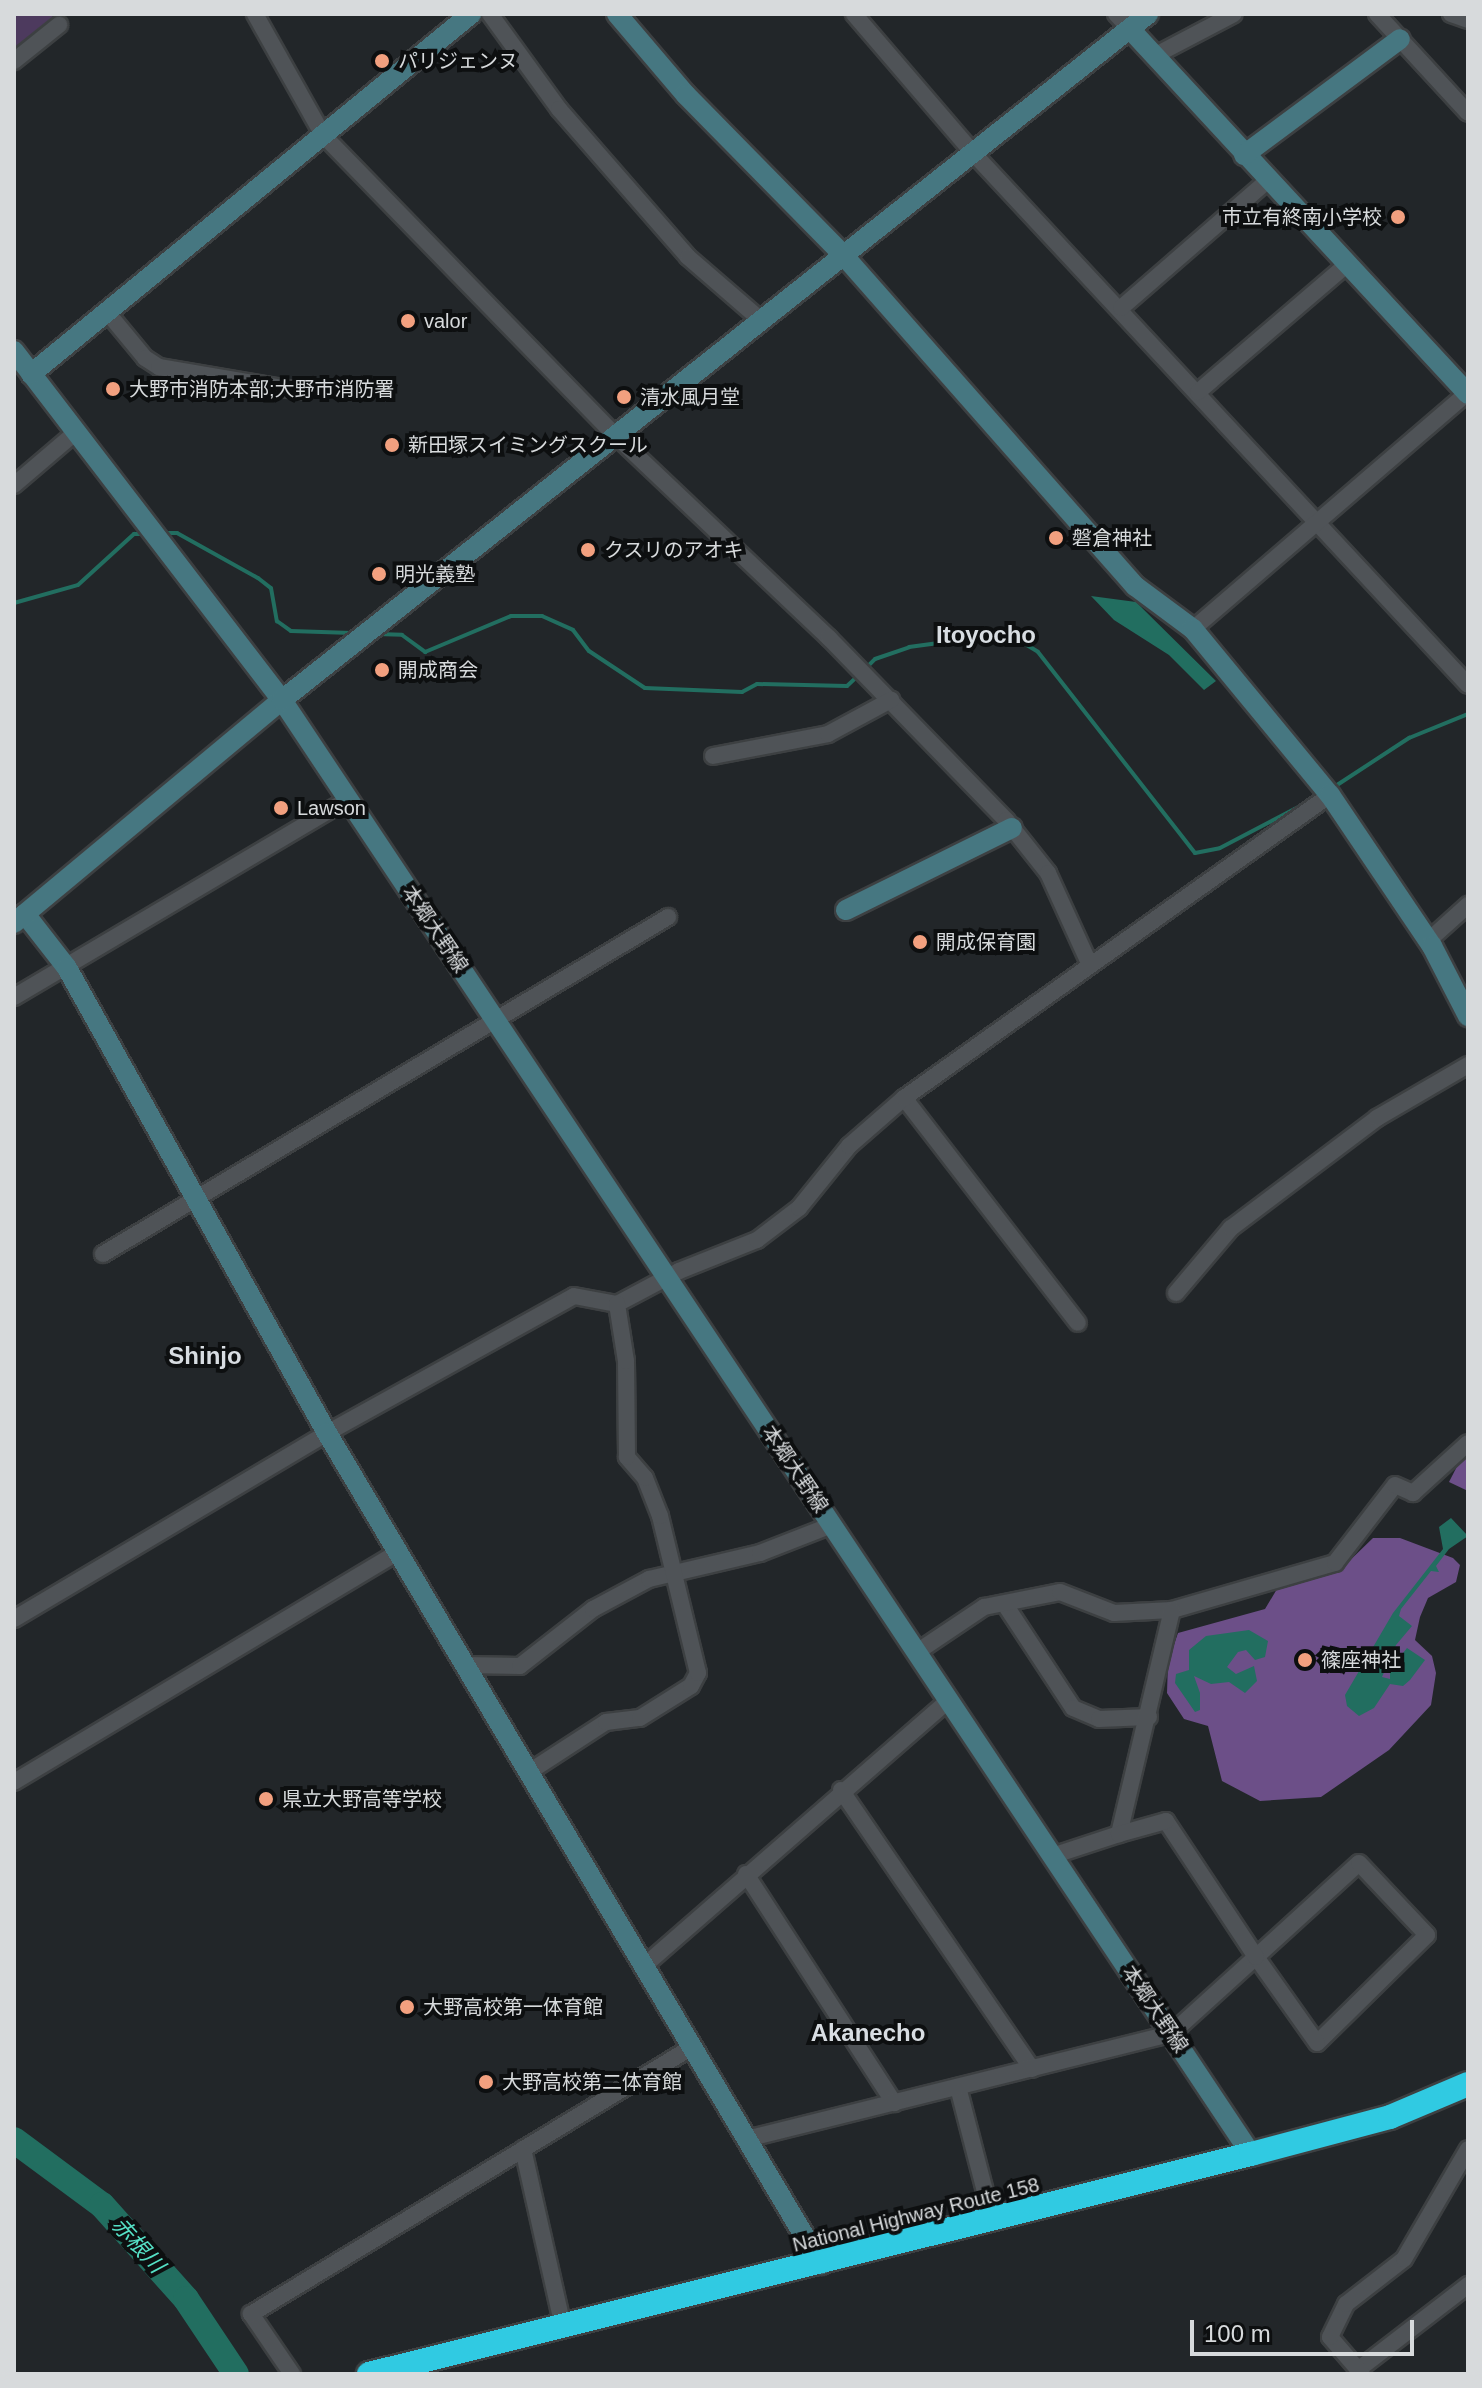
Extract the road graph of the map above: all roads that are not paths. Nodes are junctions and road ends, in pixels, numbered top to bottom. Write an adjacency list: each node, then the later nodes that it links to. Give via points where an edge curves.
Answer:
1 (255, 14): 17 (street)
2 (471, 14): 17 (street)
3 (490, 14): 25 (street, via 559,109 688,257)
4 (617, 14): 21 (street, via 686,95)
5 (854, 14): 18 (street)
6 (1148, 14): 11 (street)
7 (1234, 14): 14 (street)
8 (1451, 14): 10 (street)
9 (1386, 17): 13 (street)
10 (1468, 20)
11 (1123, 22): 14 (street); 18 (street)
12 (59, 25): 15 (street)
13 (1400, 39): 16 (street); 19 (street)
14 (1154, 56): 19 (street)
15 (14, 61)
16 (1468, 113)
17 (323, 135): 24 (street); 32 (street)
18 (974, 154): 21 (street); 23 (street)
19 (1244, 155): 20 (street)
20 (1267, 181): 22 (street); 23 (street)
21 (845, 257): 25 (street); 35 (street, via 1135,586)
22 (1344, 267): 29 (street); 30 (street)
23 (1121, 308): 29 (street)
24 (107, 312): 27 (street); 28 (street, via 159,367)
25 (762, 321): 32 (street)
26 (14, 351): 27 (street, 本郷大野線)
27 (31, 374): 31 (street, 本郷大野線)
28 (301, 391)
29 (1198, 392): 34 (street)
30 (1468, 394): 34 (street)
31 (76, 432): 33 (street); 37 (street, 本郷大野線)
32 (615, 435): 37 (street); 38 (street)
33 (14, 485)
34 (1317, 522): 35 (street); 36 (street)
35 (1193, 629): 40 (street)
36 (1468, 685)
37 (282, 700): 41 (street, 本郷大野線); 46 (street)
38 (891, 700): 39 (street, via 828,734); 42 (street)
39 (713, 756)
40 (1330, 795): 47 (street); 48 (street)
41 (349, 799): 49 (street); 52 (street, 本郷大野線)
42 (1012, 828): 44 (street); 48 (street, via 1048,873)
43 (1468, 905): 47 (street)
44 (846, 910)
45 (668, 917): 52 (street)
46 (20, 919): 49 (street)
47 (1428, 941): 51 (street)
48 (1089, 963): 54 (street)
49 (67, 968): 50 (street); 55 (street)
50 (14, 997)
51 (1468, 1015)
52 (495, 1019): 55 (street); 57 (street, 本郷大野線)
53 (1468, 1065): 58 (street, via 1377,1118 1231,1228)
54 (904, 1098): 57 (street, via 849,1146 799,1208 757,1240 679,1271); 60 (street)
55 (196, 1198): 56 (street); 61 (street)
56 (103, 1254)
57 (669, 1280): 59 (street); 63 (street, 本郷大野線)
58 (1176, 1293)
59 (617, 1304): 61 (street, via 574,1296); 65 (street, via 626,1361 627,1457 645,1478)
60 (1078, 1323)
61 (327, 1433): 64 (street); 68 (street)
62 (1468, 1443): 67 (street, via 1413,1493 1395,1485 1335,1563)
63 (832, 1525): 65 (street, via 760,1553); 69 (street, 本郷大野線)
64 (398, 1552): 70 (street); 74 (street)
65 (676, 1574): 70 (street, via 649,1579 593,1609 520,1666); 73 (street, via 698,1673 691,1686 640,1718 606,1722)
66 (1006, 1606): 67 (street, via 1060,1592 1114,1613); 69 (street, via 984,1607); 72 (street, via 1073,1708 1099,1719)
67 (1172, 1610): 72 (street)
68 (14, 1619)
69 (917, 1652): 71 (street, 本郷大野線)
70 (466, 1665): 73 (street)
71 (949, 1700): 75 (street); 77 (street, 本郷大野線)
72 (1149, 1717): 76 (street)
73 (529, 1772): 80 (street)
74 (14, 1782)
75 (841, 1790): 78 (street); 83 (street)
76 (1119, 1834): 77 (street); 79 (street, via 1166,1821)
77 (1052, 1856): 81 (street, 本郷大野線)
78 (746, 1874): 80 (street); 86 (street)
79 (1256, 1957): 79 (street, via 1359,1863 1427,1935 1317,2043); 81 (street)
80 (644, 1966): 82 (street)
81 (1171, 2034): 83 (street); 90 (street, 本郷大野線)
82 (692, 2047): 87 (street); 88 (street)
83 (1032, 2069): 85 (street)
84 (1468, 2084): 90 (highway, National Highway Route 158, via 1390,2117)
85 (958, 2087): 86 (street); 91 (street)
86 (894, 2103): 87 (street)
87 (746, 2139): 92 (street)
88 (523, 2149): 94 (street); 96 (street, via 251,2314)
89 (1468, 2149): 95 (street, via 1404,2259 1346,2304 1330,2337)
90 (1251, 2154): 91 (highway, National Highway Route 158)
91 (993, 2222): 92 (highway, National Highway Route 158)
92 (821, 2264): 94 (highway, National Highway Route 158)
93 (1468, 2285): 95 (street)
94 (562, 2322): 97 (highway, National Highway Route 158)
95 (1360, 2372)
96 (292, 2374)
97 (369, 2374)

